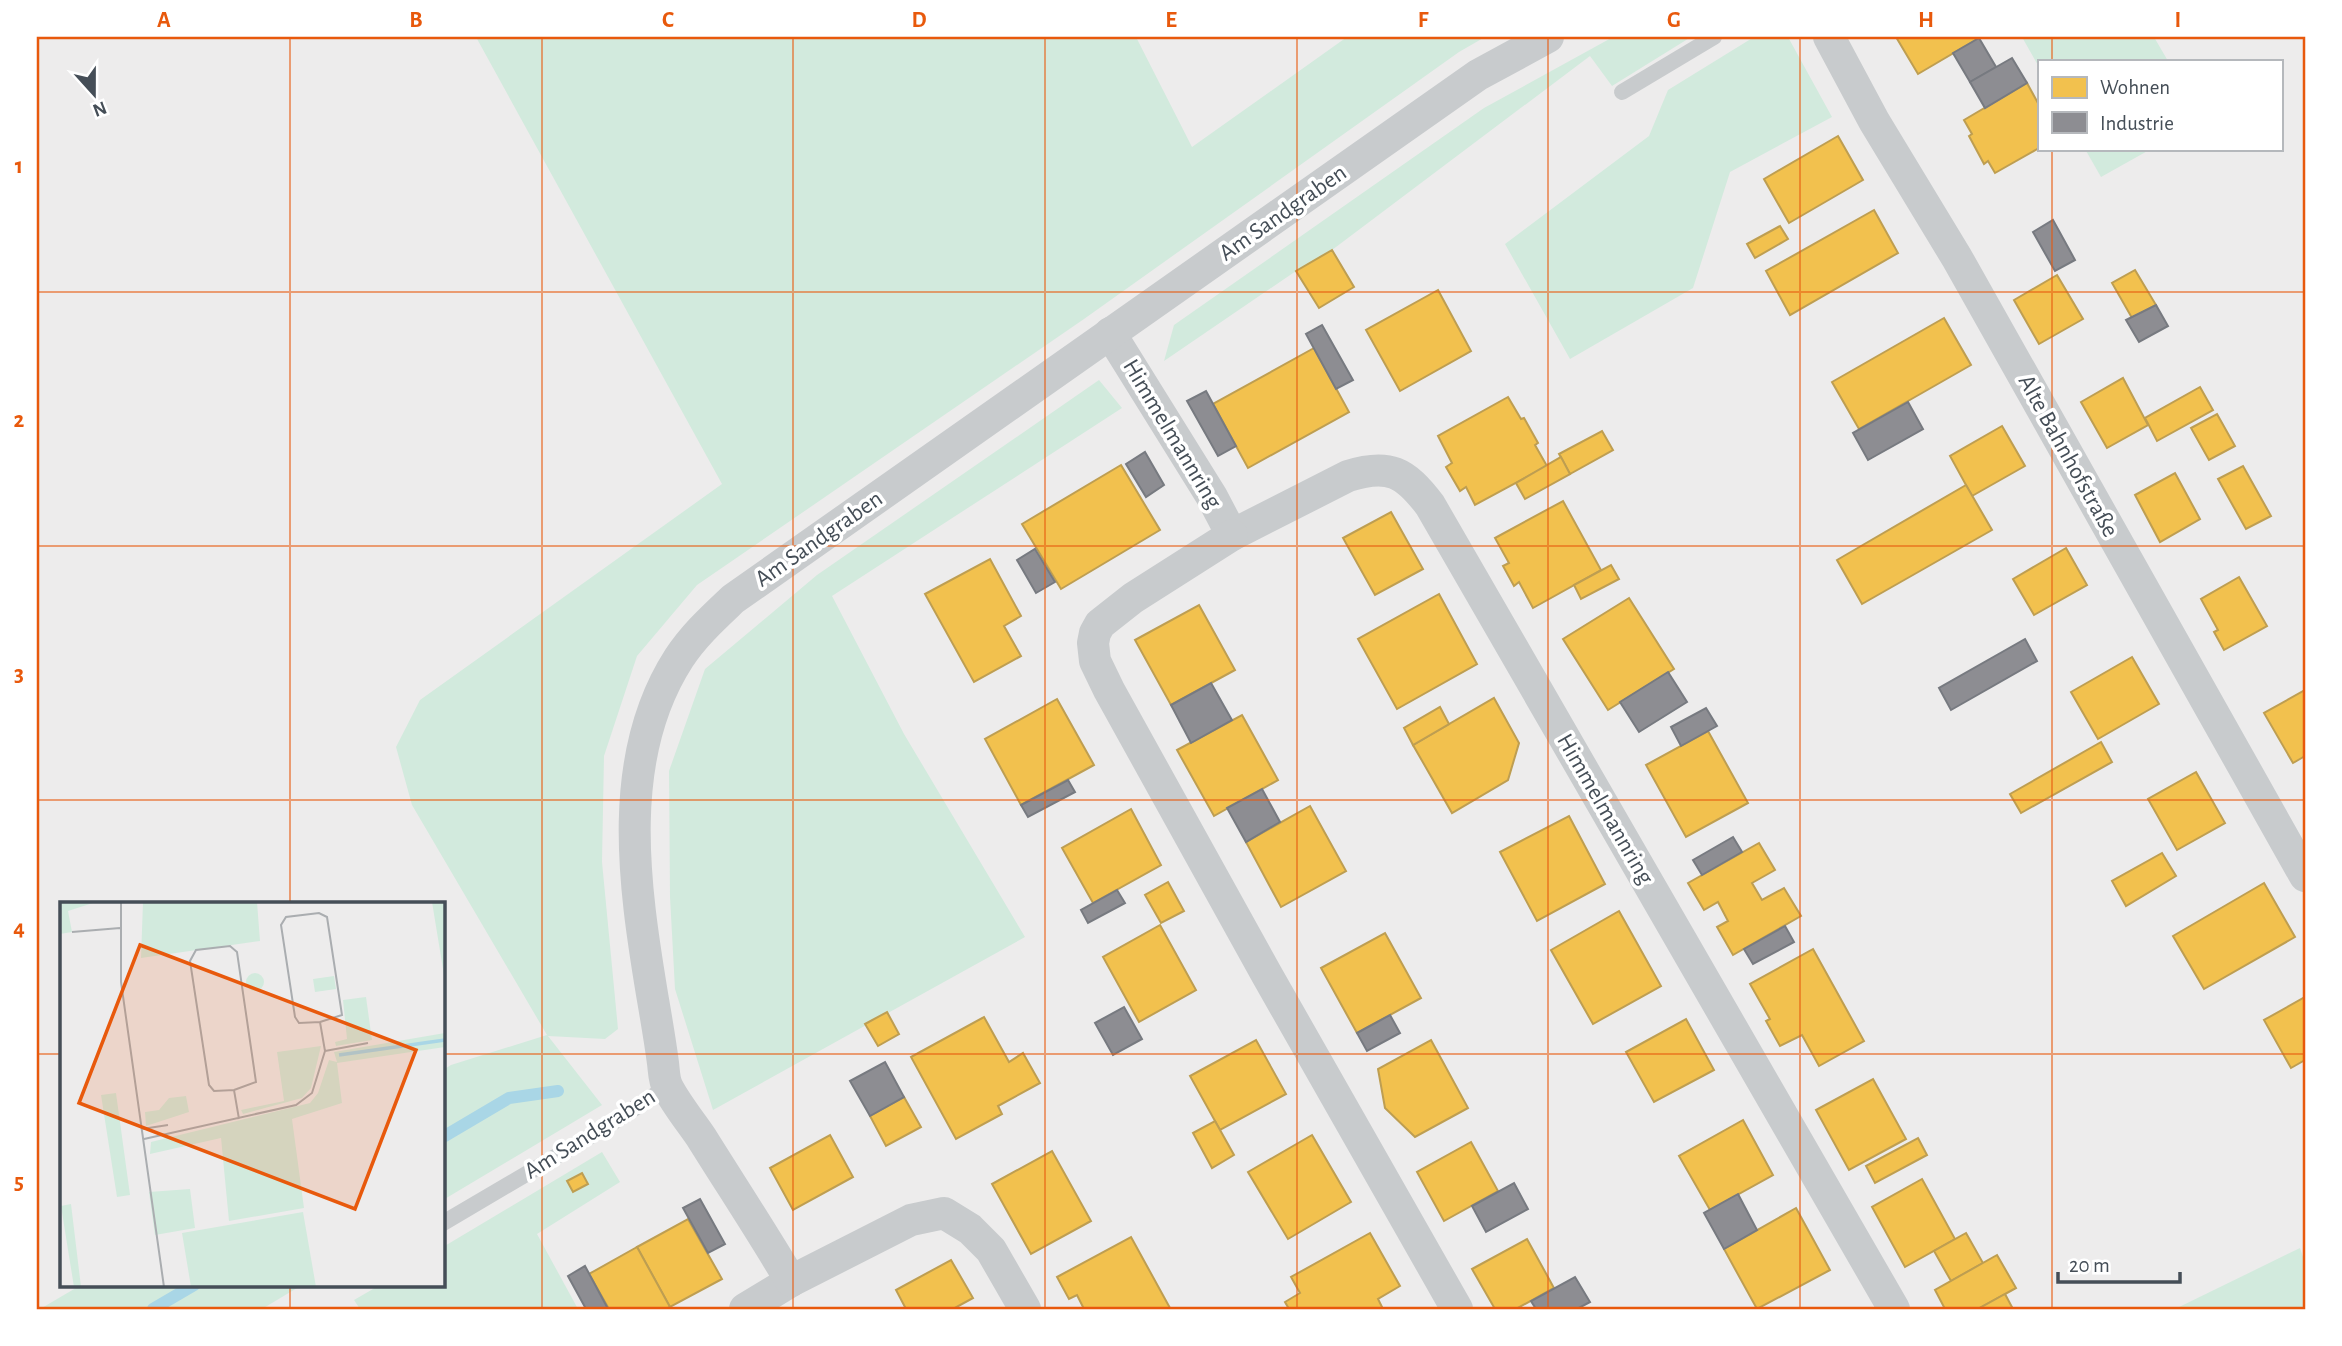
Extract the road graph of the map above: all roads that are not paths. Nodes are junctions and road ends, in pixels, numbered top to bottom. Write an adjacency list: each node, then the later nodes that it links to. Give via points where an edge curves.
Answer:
1 (1548, 37): 5 (street, Am Sandgraben, via 1478,75)
2 (1714, 37): 4 (lane)
3 (1829, 37): 7 (street, Alte Bahnhofstraße)
4 (1622, 92)
5 (1110, 333): 6 (street, Himmelmannring); 8 (street, Am Sandgraben, via 733,599 680,656 647,732 636,802 637,895)
6 (1232, 536): 13 (street, Himmelmannring, via 1112,613 1095,633 1096,661); 14 (street, Himmelmannring, via 1361,472 1390,470 1418,489)
7 (2305, 876)
8 (667, 1087): 9 (lane, Am Sandgraben); 10 (street)
9 (444, 1222)
10 (791, 1281): 11 (street); 12 (street, via 911,1220 944,1213 991,1250)
11 (746, 1309)
12 (1025, 1309)
13 (1457, 1309)
14 (1894, 1309)

